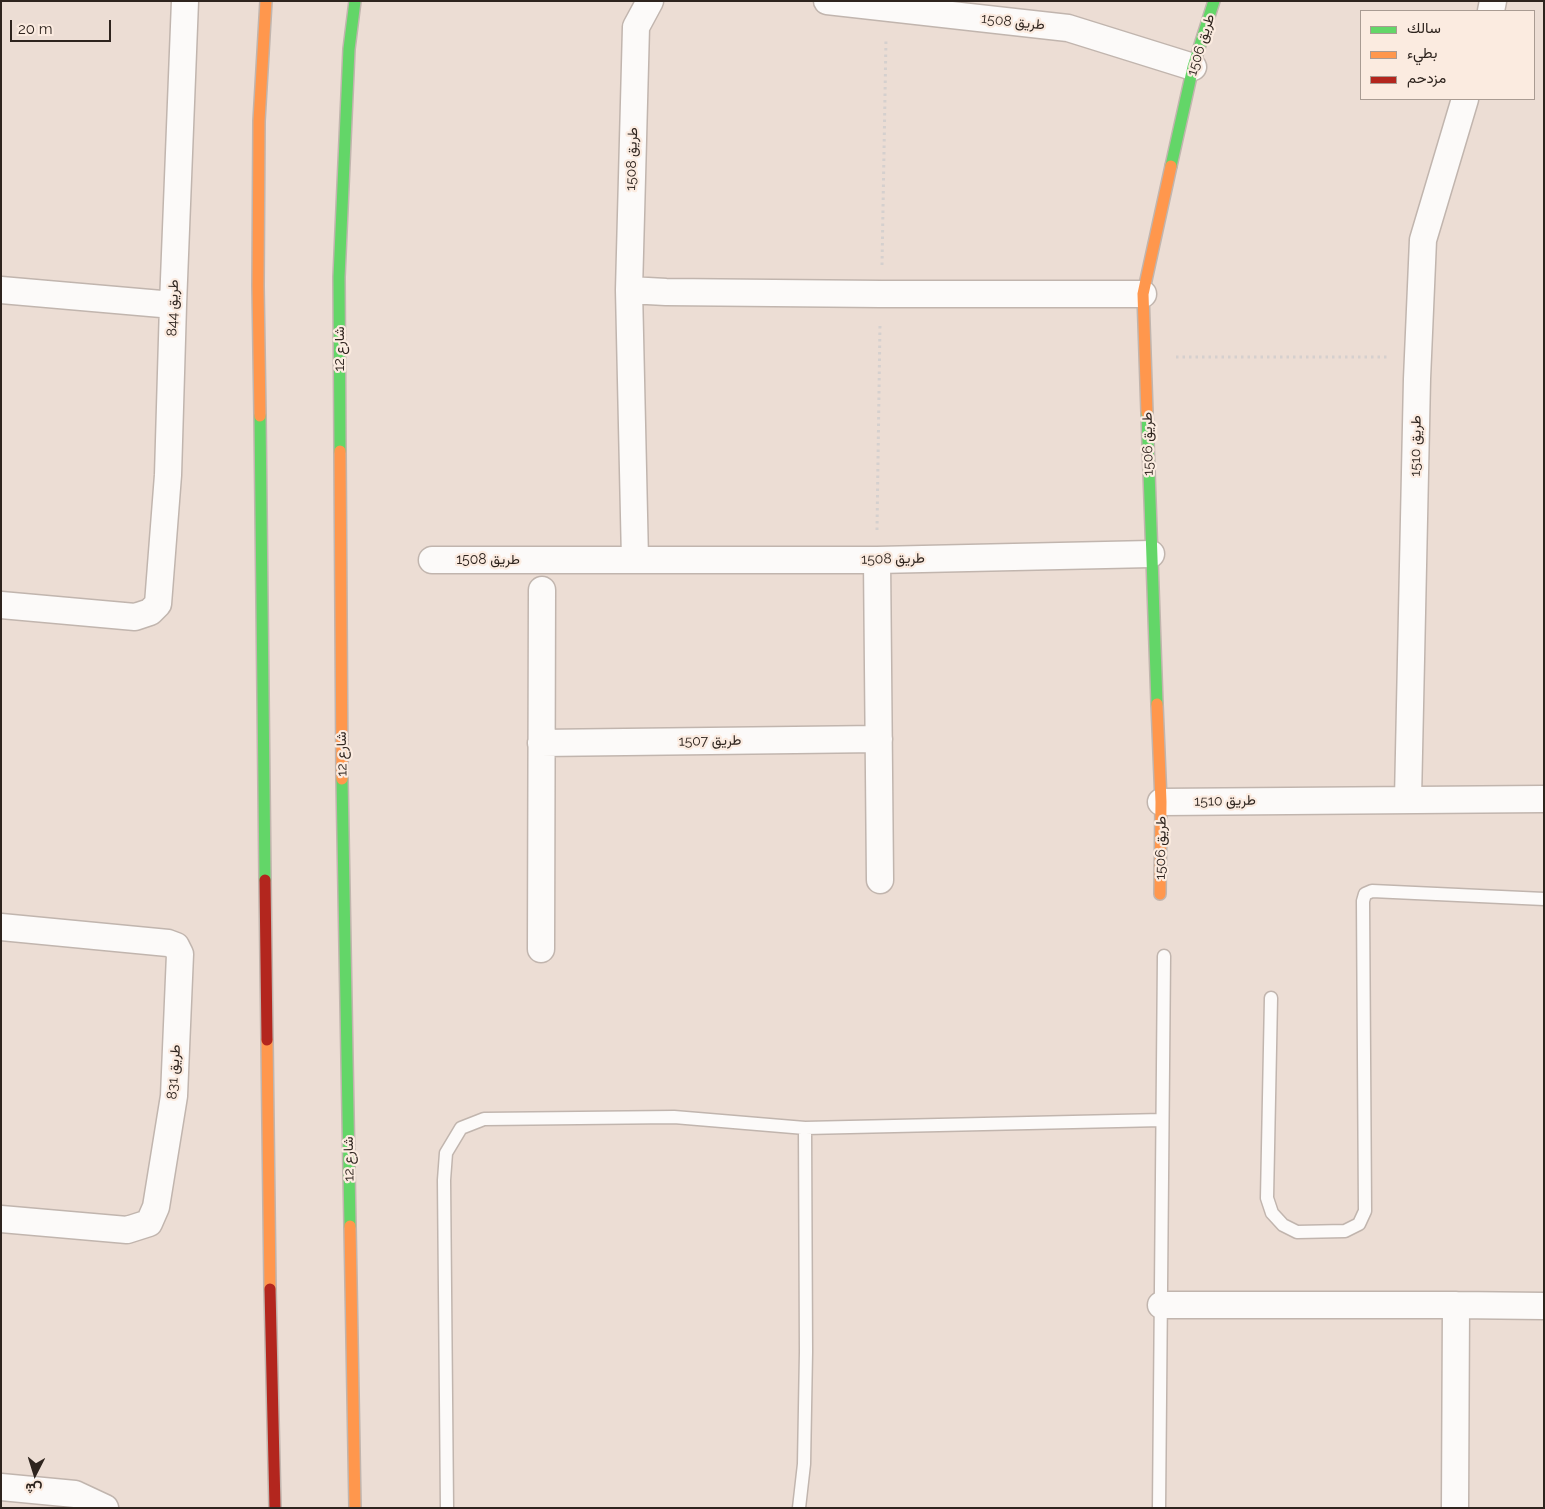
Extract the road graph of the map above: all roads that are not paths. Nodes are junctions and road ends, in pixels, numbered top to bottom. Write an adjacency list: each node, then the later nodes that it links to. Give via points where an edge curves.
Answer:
1 (185, 1): 12 (street, طريق 844)
2 (266, 1): 39 (street, via 259,120 258,286)
3 (355, 1): 40 (street, شارع 12, via 349,49 339,287 342,719)
4 (650, 1): 10 (street, طريق 1508, via 636,27)
5 (827, 1): 7 (street, طريق 1508, via 1068,28)
6 (1214, 1): 7 (street, طريق 1506)
7 (1193, 67): 11 (street, طريق 1506)
8 (1465, 100): 21 (street, طريق 1510, via 1423,240)
9 (1, 290): 12 (street)
10 (628, 290): 11 (street); 15 (street, طريق 1508)
11 (1144, 294): 13 (street, طريق 1506)
12 (173, 305): 18 (street, طريق 844, via 168,475 158,604 150,612 135,617)
13 (1151, 554): 16 (street, طريق 1508); 23 (street, طريق 1506)
14 (432, 560): 15 (street, طريق 1508)
15 (635, 560): 16 (street, طريق 1508)
16 (877, 560): 19 (street)
17 (542, 590): 20 (street)
18 (1, 605)
19 (879, 739): 20 (street, طريق 1507); 24 (street)
20 (541, 743): 28 (street)
21 (1408, 799): 22 (street, طريق 1510); 23 (street, طريق 1510)
22 (1544, 799)
23 (1161, 802): 25 (street, طريق 1506)
24 (880, 880)
25 (1160, 894)
26 (1544, 899): 30 (lane, via 1372,891 1365,894 1365,1211 1359,1224 1345,1231 1297,1232 1283,1225 1272,1213 1267,1198)
27 (1, 927): 33 (street, طريق 831, via 168,943 176,946 180,954 174,1096 156,1207 149,1223 127,1230)
28 (541, 949)
29 (1164, 956): 31 (lane)
30 (1271, 998)
31 (1162, 1120): 32 (lane); 35 (lane)
32 (805, 1128): 41 (lane, via 674,1117 484,1119 461,1128 446,1153 444,1180); 42 (lane, via 806,1362 804,1464)
33 (1, 1219)
34 (1456, 1304): 35 (street); 36 (street); 44 (street)
35 (1161, 1305): 43 (lane)
36 (1544, 1306)
37 (1, 1487): 38 (street, via 75,1494)
38 (105, 1508)
39 (275, 1508)
40 (355, 1508)
41 (447, 1508)
42 (799, 1508)
43 (1159, 1508)
44 (1455, 1508)

